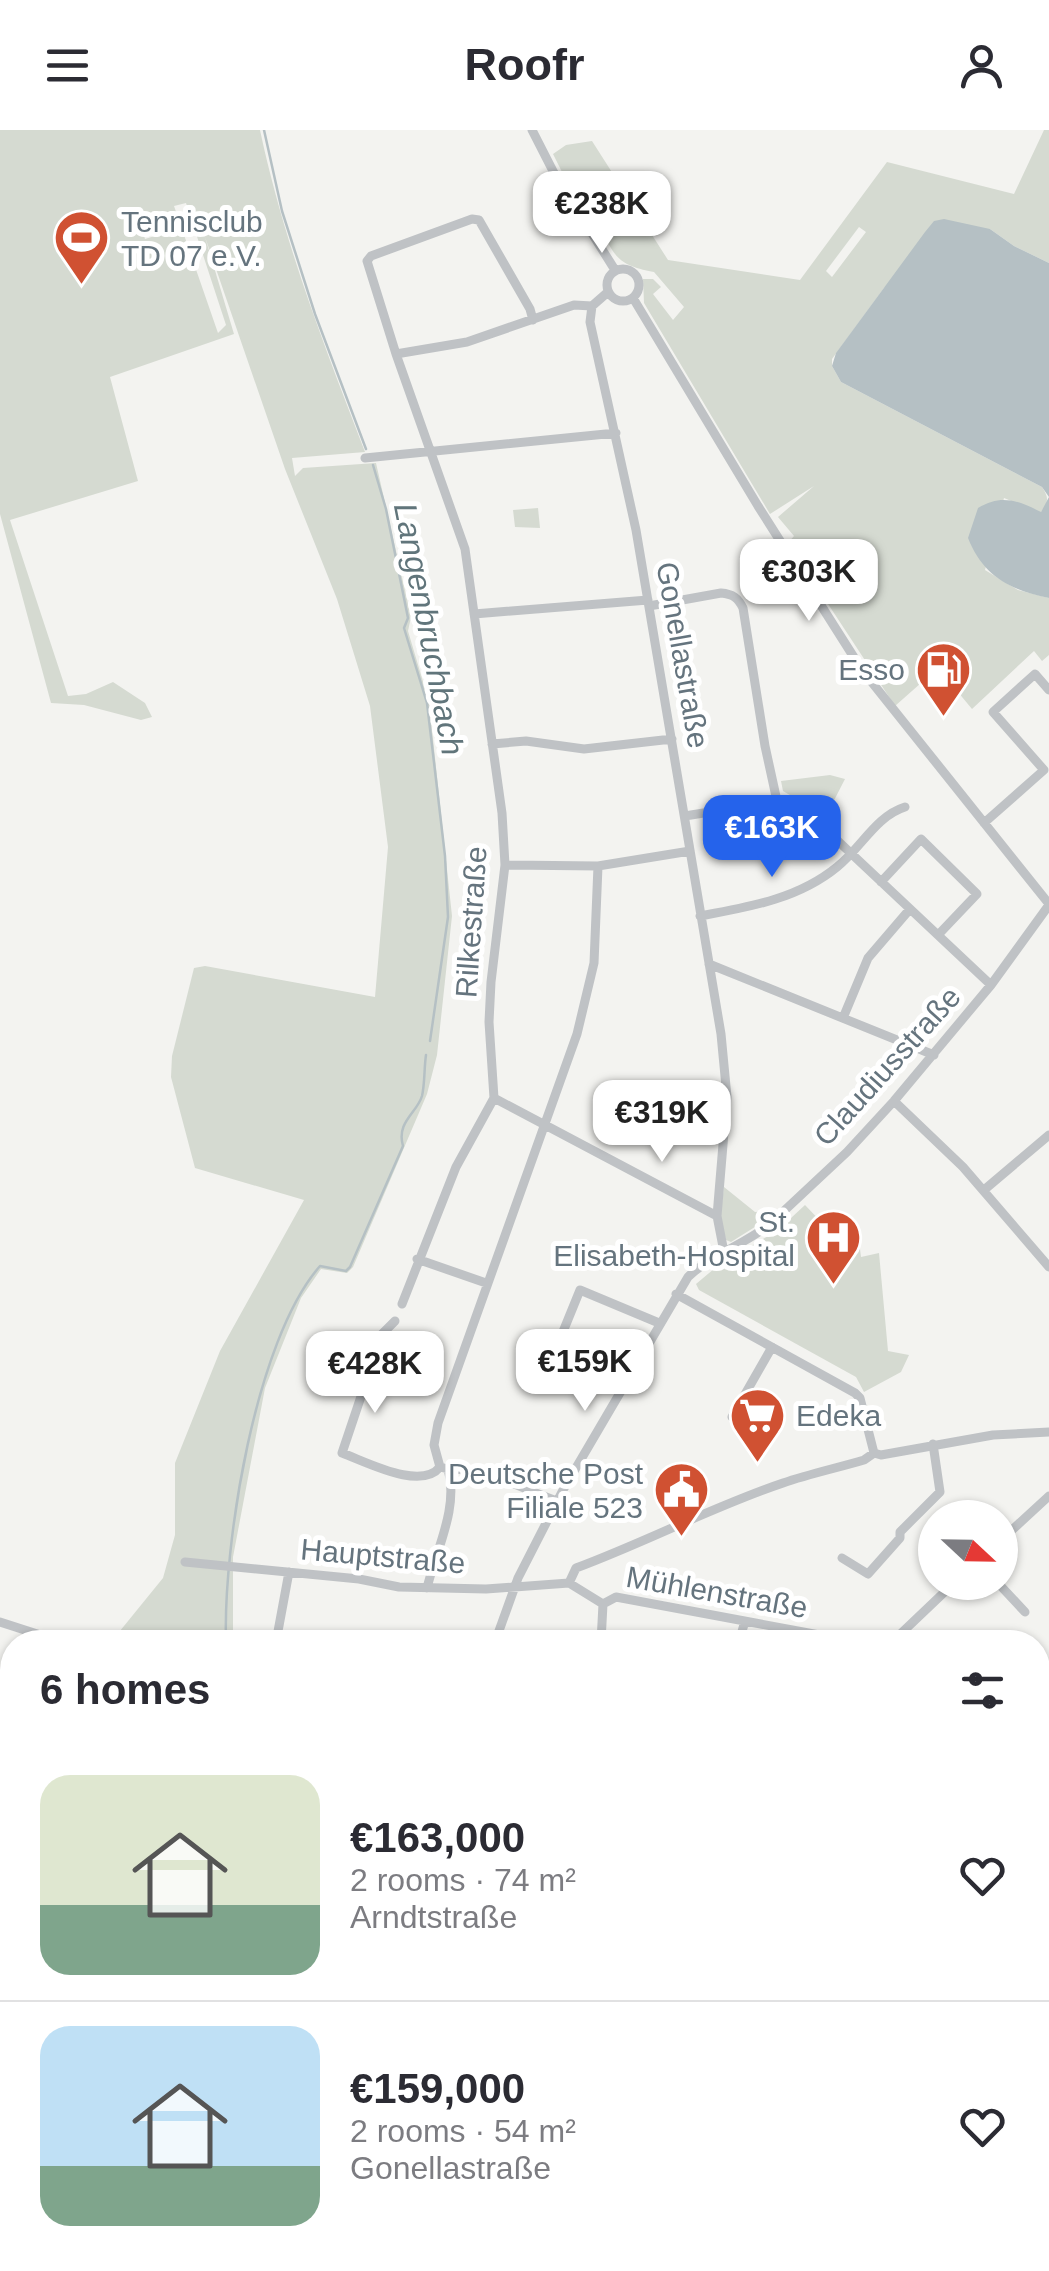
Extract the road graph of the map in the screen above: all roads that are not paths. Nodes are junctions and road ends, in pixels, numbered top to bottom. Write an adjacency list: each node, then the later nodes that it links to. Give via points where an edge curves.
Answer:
1 (532, 130): 2 (street)
2 (615, 270): 3 (street); 4 (street, via 627,268 637,276)
3 (608, 292): 4 (street, via 616,300); 5 (street)
4 (632, 298): 19 (street, via 862,670)
5 (592, 306): 6 (street, via 574,305); 8 (street, Gonellastraße)
6 (533, 320): 7 (street, via 466,342); 7 (street, Rilkestraße, via 483,224 472,219 368,258)
7 (396, 354): 9 (street, Rilkestraße)
8 (616, 433): 9 (street); 11 (street, Gonellastraße)
9 (430, 451): 10 (street); 12 (street, Rilkestraße, via 465,549)
10 (365, 458)
11 (648, 603): 12 (street); 14 (street, Gonellastraße); 16 (street, via 722,594 739,601)
12 (474, 614): 15 (street, Rilkestraße)
13 (1049, 690): 19 (street, via 1035,674 992,712 1044,770)
14 (672, 739): 15 (street, via 584,749); 18 (street, Gonellastraße)
15 (492, 744): 22 (street, Rilkestraße)
16 (777, 800): 18 (street); 21 (street, via 806,811)
17 (905, 807): 21 (street, via 889,812)
18 (685, 816): 20 (street, Gonellastraße)
19 (984, 823): 25 (street)
20 (690, 851): 23 (street); 27 (street, Gonellastraße)
21 (852, 855): 24 (street); 27 (street, via 778,899)
22 (505, 865): 23 (street); 33 (street, Rilkestraße, via 490,1002)
23 (598, 866): 35 (street, via 588,992)
24 (881, 882): 26 (street); 28 (street, via 921,839 977,894)
25 (1049, 905): 30 (street, Claudiusstraße)
26 (910, 908): 28 (street); 31 (street, via 868,958)
27 (700, 916): 29 (street, Gonellastraße)
28 (938, 936): 30 (street)
29 (709, 964): 31 (street); 38 (street, Gonellastraße, via 727,1097)
30 (991, 986): 32 (street, Claudiusstraße)
31 (843, 1018): 32 (street)
32 (934, 1055): 34 (street, Claudiusstraße)
33 (494, 1098): 35 (street); 40 (street)
34 (894, 1100): 37 (street); 39 (street, Claudiusstraße, via 772,1222)
35 (543, 1124): 38 (street); 42 (street)
36 (1049, 1135): 37 (street)
37 (984, 1190): 41 (street)
38 (717, 1216): 39 (street)
39 (724, 1252): 43 (street, via 701,1265)
40 (417, 1260): 42 (street); 44 (street)
41 (1049, 1267)
42 (486, 1284): 53 (street, via 438,1423 434,1445)
43 (676, 1294): 46 (street); 48 (street)
44 (402, 1304)
45 (395, 1321): 53 (street, via 382,1334 342,1454 417,1479)
46 (659, 1323): 47 (street, via 580,1290); 55 (street)
47 (558, 1344)
48 (772, 1347): 49 (street); 52 (street, via 860,1398)
49 (732, 1417)
50 (1049, 1432): 51 (street)
51 (933, 1444): 52 (street); 57 (street, via 940,1492 868,1574)
52 (874, 1453): 60 (street, via 784,1482 576,1568)
53 (444, 1468): 55 (street); 61 (street, via 451,1488 446,1524)
54 (1049, 1496): 56 (street)
55 (558, 1501): 62 (street)
56 (1018, 1524)
57 (842, 1558)
58 (184, 1562): 59 (street, Hauptstraße)
59 (289, 1572): 61 (street, Hauptstraße); 70 (street)
60 (572, 1585): 62 (street, Hauptstraße); 65 (street, Mühlenstraße)
61 (427, 1588): 62 (street, Hauptstraße)
62 (513, 1588): 71 (street)
63 (937, 1600): 75 (street)
64 (1014, 1600): 66 (street)
65 (604, 1604): 67 (street, Mühlenstraße, via 616,1597); 72 (street)
66 (1025, 1612)
67 (744, 1621): 73 (street); 74 (street, Mühlenstraße)
68 (0, 1622): 69 (street)
69 (25, 1630)
70 (278, 1630)
71 (498, 1630)
72 (602, 1630)
73 (742, 1630)
74 (792, 1630)
75 (905, 1630)

